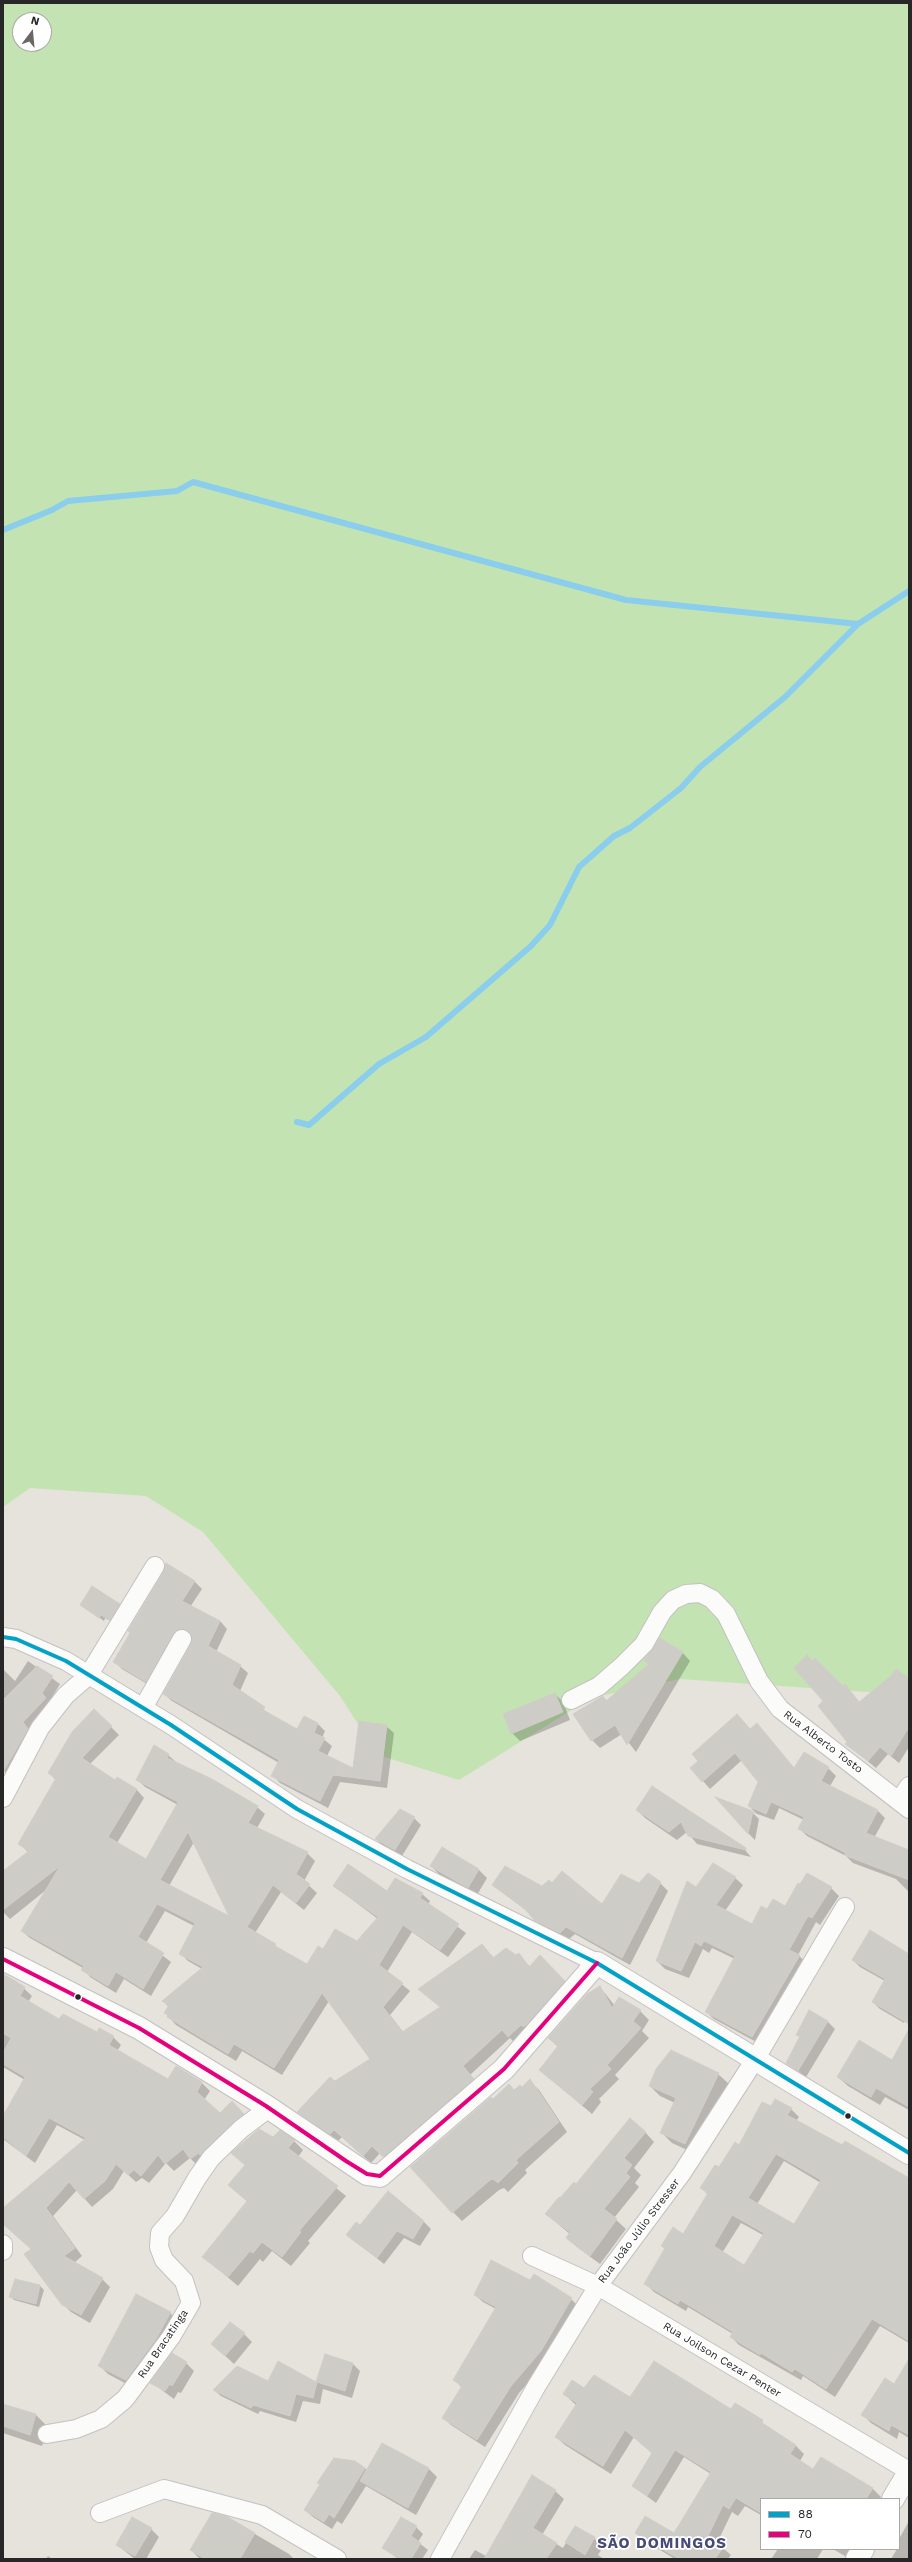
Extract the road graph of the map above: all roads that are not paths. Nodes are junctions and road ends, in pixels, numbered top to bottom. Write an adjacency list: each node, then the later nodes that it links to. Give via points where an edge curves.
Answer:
1 (155, 1566): 4 (street)
2 (3, 1637): 4 (street, via 16,1639 66,1661)
3 (182, 1639): 6 (street)
4 (88, 1676): 6 (street); 7 (street, via 66,1694 40,1728)
5 (571, 1700): 8 (street, Rua Alberto Tosto, via 599,1686 622,1666 644,1644 662,1612 673,1600 686,1594 700,1593 712,1599 726,1614 759,1681 780,1709)
6 (143, 1708): 11 (street, via 297,1809 407,1869)
7 (3, 1798)
8 (906, 1799)
9 (845, 1907): 12 (street, Rua João Júlio Stresser)
10 (3, 1959): 13 (street, via 139,2028)
11 (596, 1963): 12 (street); 13 (street, via 504,2069 380,2176 367,2174)
12 (756, 2058): 14 (street); 18 (street, Rua João Júlio Stresser, via 682,2173)
13 (269, 2108): 19 (street, Rua Bracatinga, via 241,2128 211,2158 175,2216 160,2233 159,2246 164,2260 184,2281 191,2303 171,2337 125,2398 101,2419 76,2429)
14 (909, 2153)
15 (3, 2244): 16 (street)
16 (3, 2251)
17 (532, 2256): 18 (street, Rua Joilson Cezar Penter)
18 (598, 2286): 20 (street, Rua Joilson Cezar Penter); 25 (street, Rua João Júlio Stresser, via 536,2387)
19 (47, 2434)
20 (909, 2471): 21 (street)
21 (894, 2498)
22 (100, 2513): 24 (street, via 164,2489 262,2515)
23 (861, 2550): 26 (street)
24 (337, 2559)
25 (440, 2559)
26 (856, 2559)

